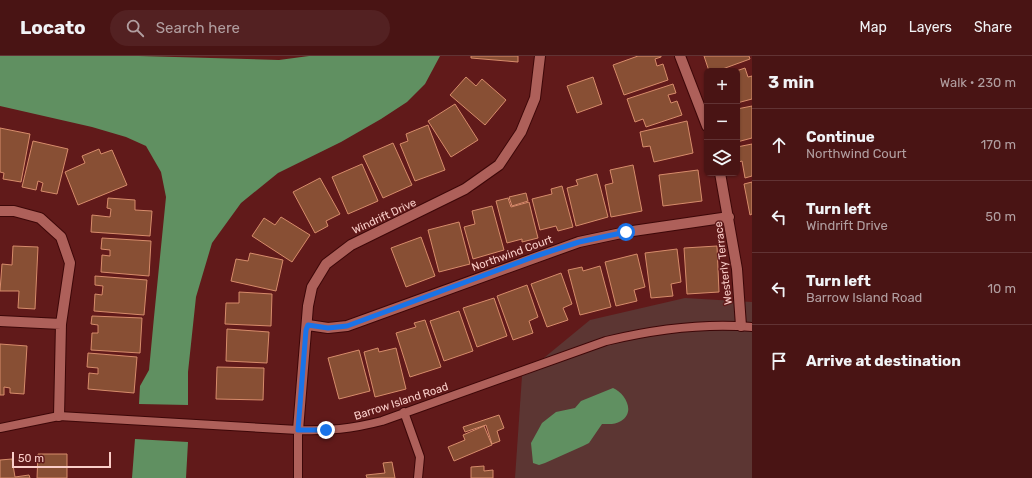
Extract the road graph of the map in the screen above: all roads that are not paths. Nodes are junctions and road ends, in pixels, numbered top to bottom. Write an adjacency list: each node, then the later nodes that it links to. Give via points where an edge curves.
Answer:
1 (540, 56): 9 (street, Windrift Drive, via 535,98 521,132 499,164 465,189 351,245 326,264 312,287)
2 (680, 56): 3 (street)
3 (704, 118)
4 (721, 176): 6 (street, Westerly Terrace)
5 (0, 211): 8 (street, via 14,211 40,218 61,237 70,263)
6 (729, 217): 9 (street, Northwind Court, via 652,227 579,242 347,326 328,328); 10 (street, Westerly Terrace, via 737,269)
7 (0, 322): 8 (street)
8 (61, 324): 13 (street)
9 (308, 325): 15 (street, Windrift Drive)
10 (741, 326): 11 (lane, Barrow Island Road); 12 (lane, Barrow Island Road, via 652,332 606,341)
11 (752, 328)
12 (404, 412): 15 (lane, Barrow Island Road, via 352,429); 17 (lane, via 420,457)
13 (59, 416): 14 (lane, Barrow Island Road); 15 (lane, Barrow Island Road)
14 (0, 428)
15 (298, 430): 16 (lane)
16 (298, 478)
17 (418, 478)

